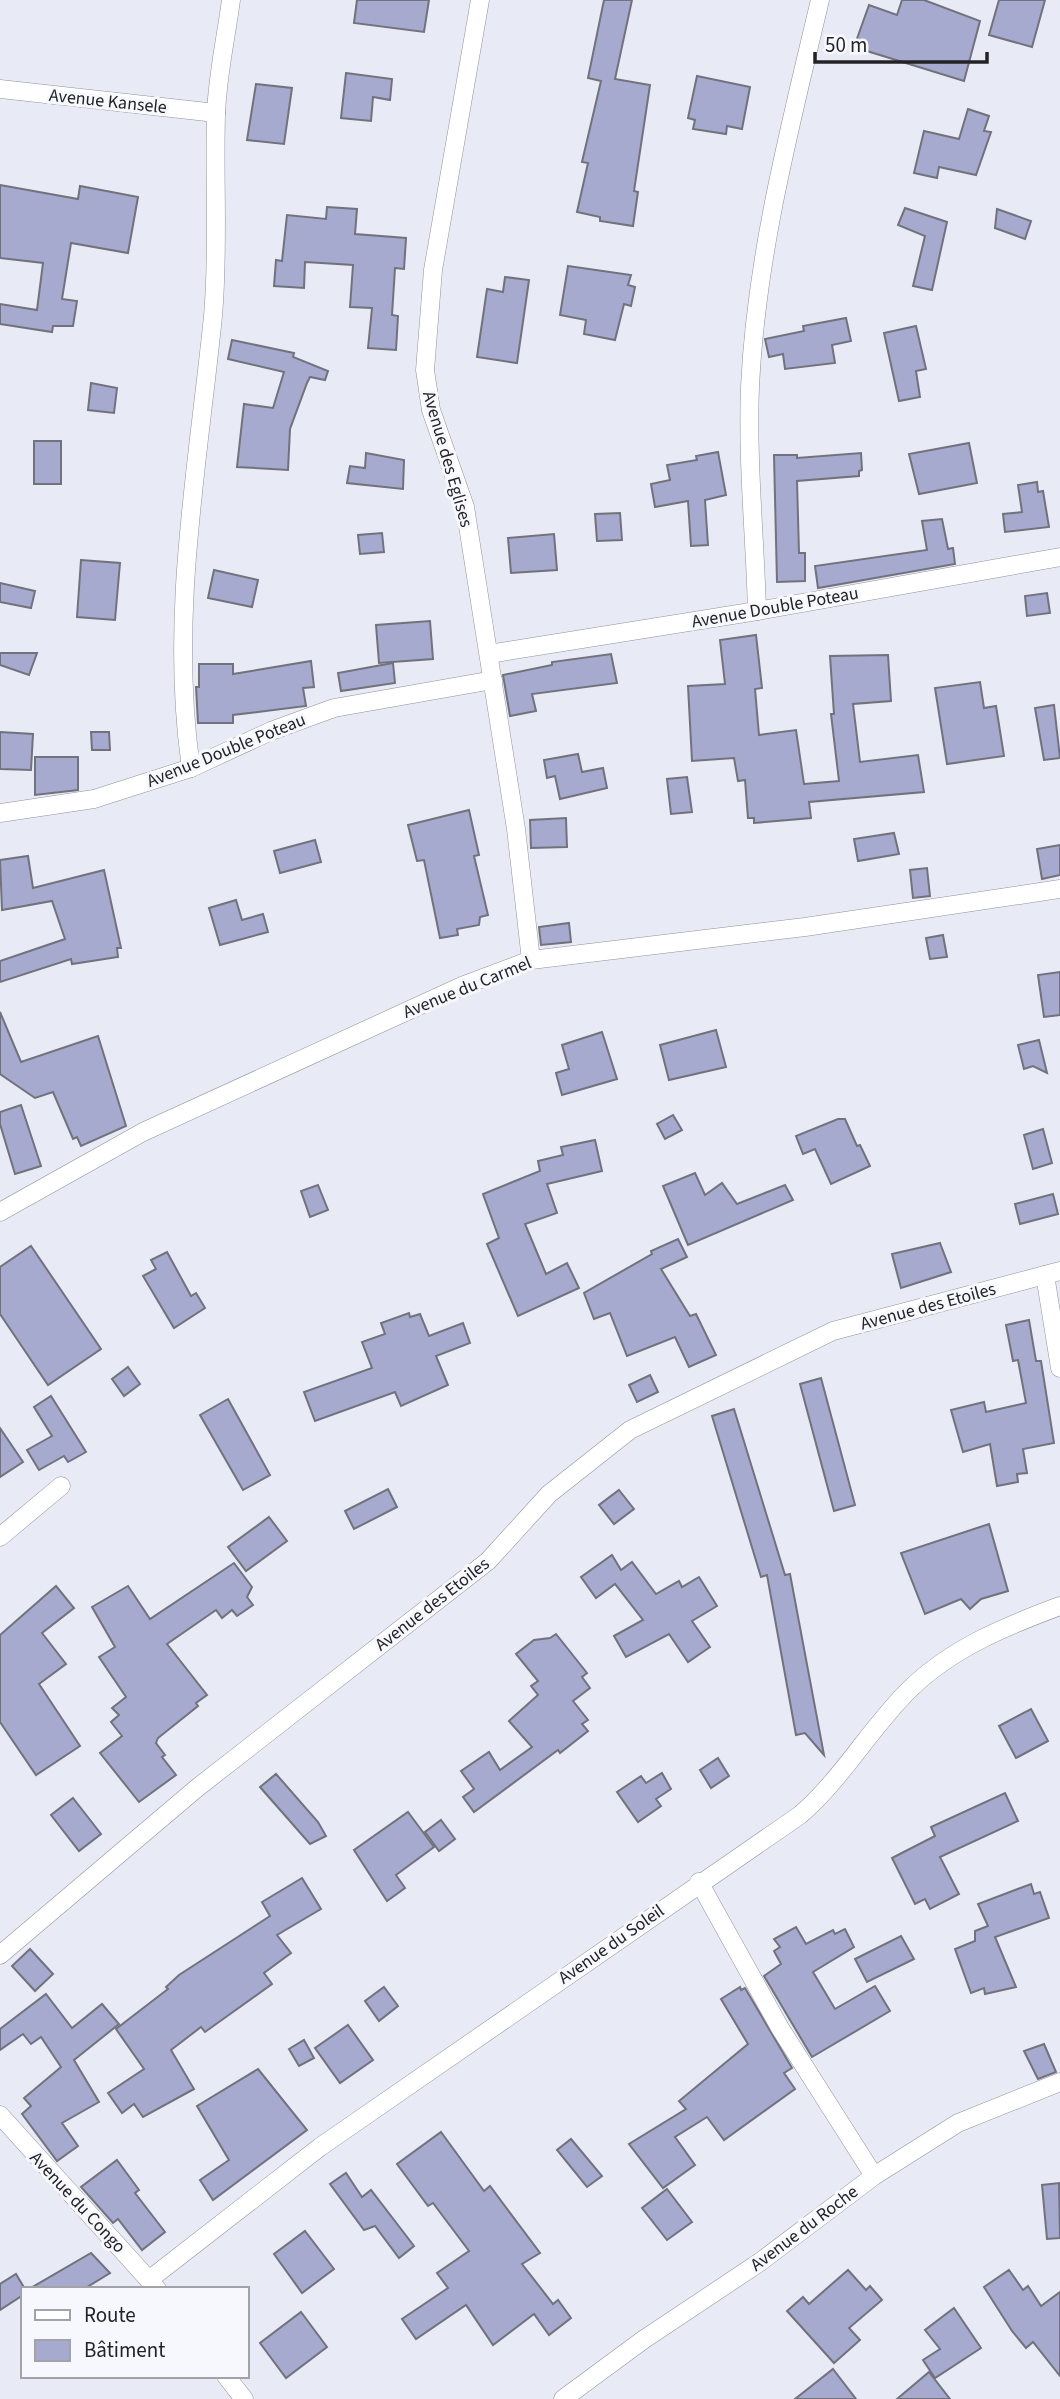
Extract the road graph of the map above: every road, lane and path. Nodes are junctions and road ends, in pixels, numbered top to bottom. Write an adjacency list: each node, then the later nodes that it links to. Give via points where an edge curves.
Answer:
1 (232, 0): 5 (street)
2 (480, 0): 8 (street, Avenue des Eglises, via 433,270 424,353 431,410 465,507)
3 (820, 0): 7 (street, via 759,286 750,389)
4 (0, 89): 5 (street, Avenue Kansele)
5 (216, 113): 10 (street, via 213,316 186,553 182,709)
6 (1060, 557): 7 (street, Avenue Double Poteau)
7 (757, 611): 8 (street, Avenue Double Poteau)
8 (489, 654): 9 (street, Avenue des Eglises)
9 (493, 680): 10 (street, Avenue Double Poteau, via 334,708 271,730); 13 (street, Avenue des Eglises)
10 (191, 768): 11 (street, Avenue Double Poteau, via 94,799)
11 (0, 813)
12 (1060, 889): 13 (street, Avenue du Carmel, via 805,928)
13 (531, 960): 14 (street, Avenue du Carmel, via 462,986 143,1132)
14 (0, 1212)
15 (1053, 1273): 16 (street); 21 (street, Avenue des Etoiles, via 833,1331 630,1430 549,1494 488,1561 197,1788)
16 (1060, 1367)
17 (61, 1486): 18 (street)
18 (0, 1537)
19 (1060, 1606): 20 (street, Avenue du Soleil, via 994,1631 911,1688 823,1795)
20 (699, 1882): 24 (street, via 780,2028); 25 (street, Avenue du Soleil, via 320,2147)
21 (0, 1955)
22 (1060, 2082): 24 (street, Avenue du Roche, via 958,2123)
23 (0, 2115): 25 (street, Avenue du Congo)
24 (874, 2176): 28 (street, Avenue du Roche)
25 (154, 2284)
26 (228, 2378): 27 (street)
27 (244, 2399)
28 (563, 2399)

